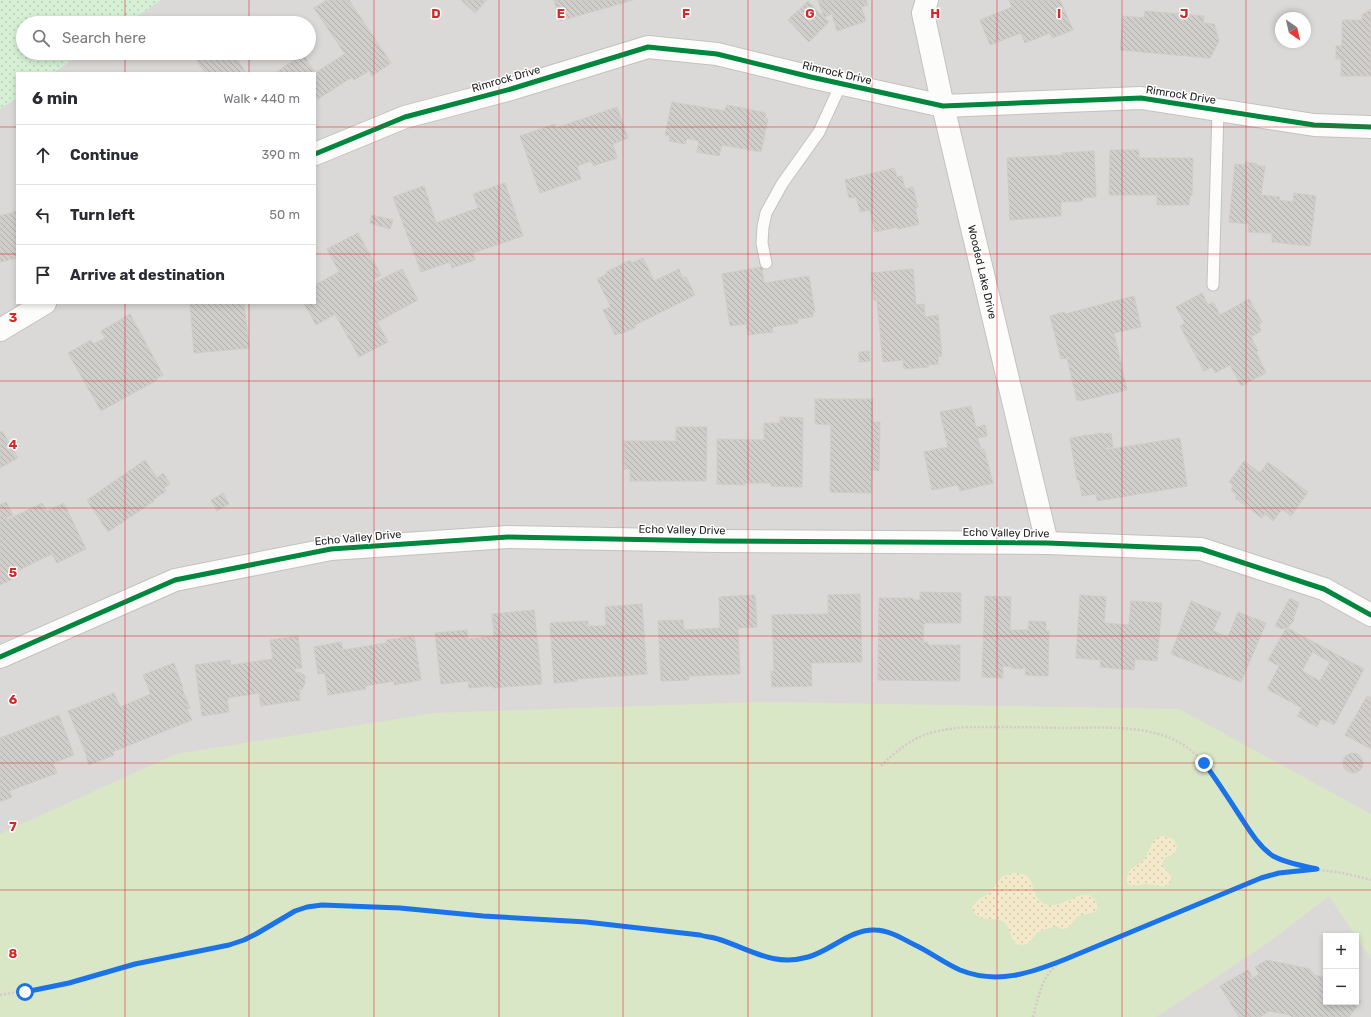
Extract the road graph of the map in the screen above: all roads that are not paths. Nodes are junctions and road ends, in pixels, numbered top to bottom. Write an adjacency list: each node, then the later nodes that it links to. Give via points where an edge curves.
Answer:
1 (927, 0): 3 (street, Wooded Lake Drive, via 923,13)
2 (841, 84): 3 (street, Rimrock Drive); 6 (street, Rimrock Drive, via 718,54 648,47 510,89 405,116); 7 (lane, via 819,132 782,184 766,213 762,242)
3 (943, 106): 4 (street, Rimrock Drive, via 1142,98); 11 (street, Wooded Lake Drive)
4 (1218, 110): 5 (street, Rimrock Drive, via 1314,125); 8 (lane)
5 (1371, 127)
6 (316, 154)
7 (766, 263)
8 (1213, 285)
9 (43, 304): 10 (street)
10 (0, 330)
11 (1047, 543): 12 (street, Echo Valley Drive, via 1201,549 1324,589); 13 (street, Echo Valley Drive, via 508,537 331,549 176,580)
12 (1371, 615)
13 (0, 657)

